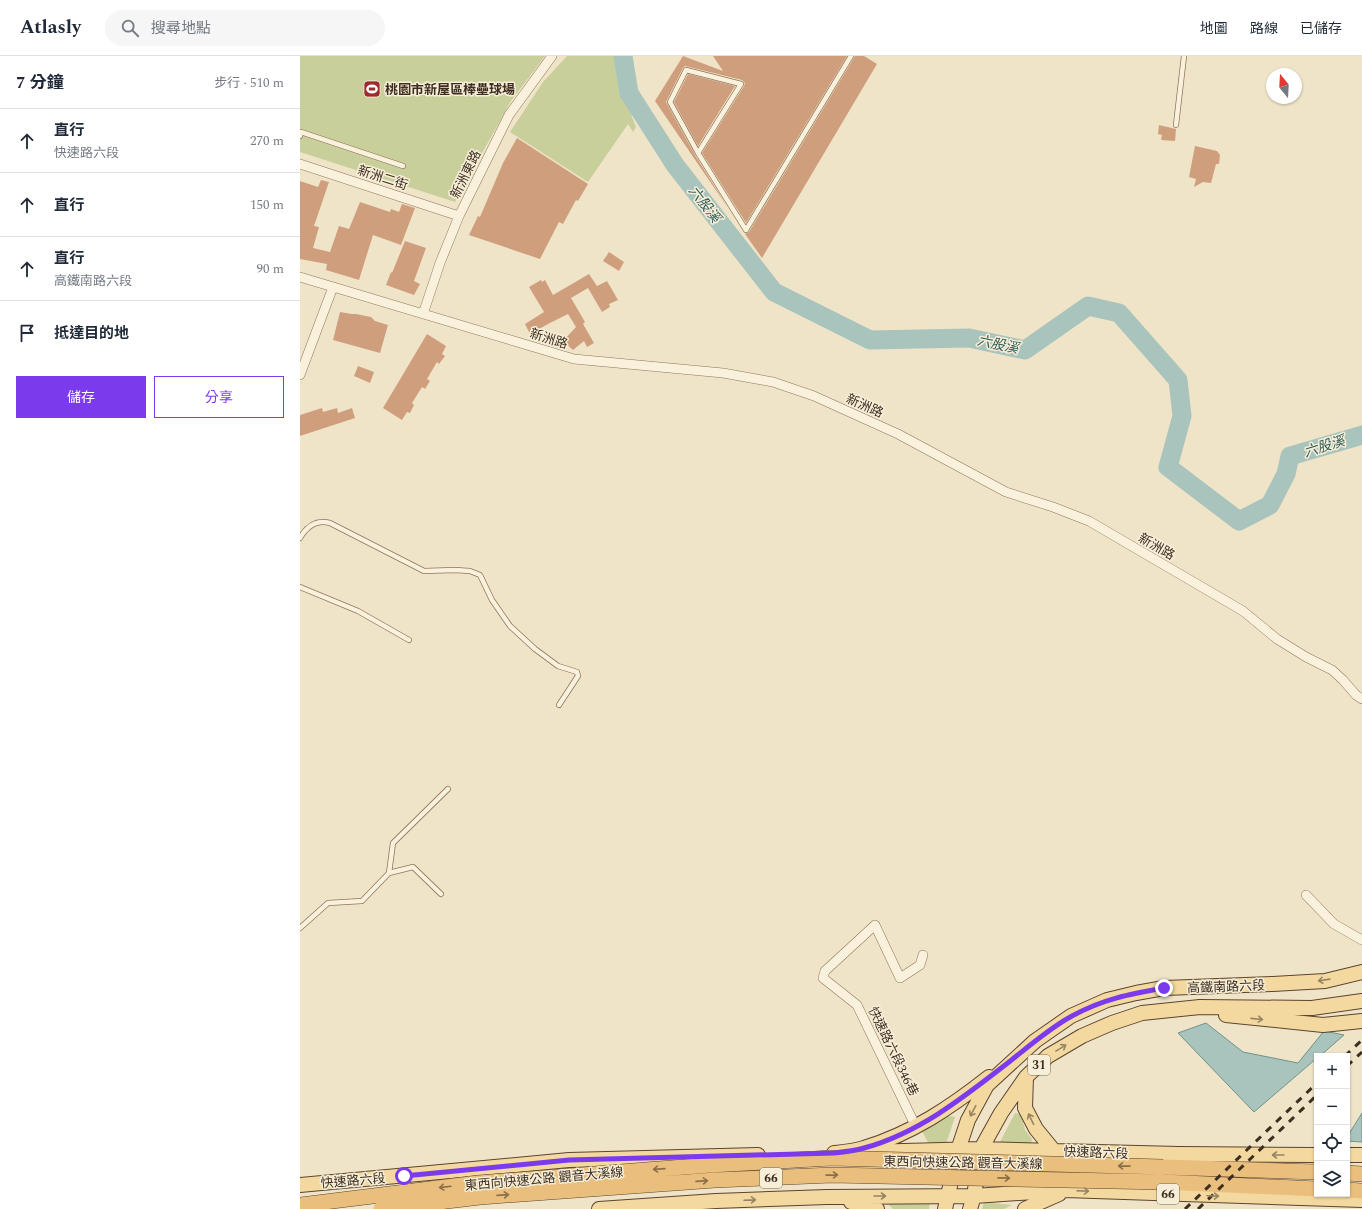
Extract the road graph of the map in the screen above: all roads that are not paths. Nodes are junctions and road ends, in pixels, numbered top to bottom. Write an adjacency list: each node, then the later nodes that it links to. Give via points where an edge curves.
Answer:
1 (552, 56): 9 (street, 新洲東路, via 509,115)
2 (851, 56): 6 (lane, via 746,230)
3 (1184, 56): 4 (lane)
4 (1176, 125)
5 (300, 136): 8 (lane, via 301,132)
6 (698, 154): 6 (lane, via 741,84 686,70 670,102)
7 (300, 164): 9 (street, 新洲二街)
8 (403, 166)
9 (459, 216): 12 (street, 新洲東路, via 440,262)
10 (300, 278): 11 (street, 新洲路)
11 (332, 287): 12 (street, 新洲路); 13 (street)
12 (424, 314): 17 (street, 新洲路, via 574,359 723,373 773,382 814,396 898,434 1006,492 1089,521 1243,611 1277,639 1332,670)
13 (300, 375)
14 (300, 538): 18 (lane, via 312,524 323,521 424,571 470,571 480,576 492,600 510,626 558,666 577,672 578,676)
15 (300, 587): 16 (lane, via 358,611)
16 (409, 640)
17 (1362, 699)
18 (559, 705)
19 (448, 789): 20 (lane, via 393,843)
20 (389, 873): 21 (lane, via 413,867); 23 (lane, via 362,901 328,903)
21 (441, 894)
22 (1306, 895): 24 (street, via 1334,924)
23 (300, 928)
24 (1362, 940)
25 (923, 955): 32 (street, 快速路六段346巷, via 920,966 900,978 875,925 825,971 822,978 857,1005)
26 (1362, 972): 30 (main road, 高鐵南路六段 / 31, one-way to 30, via 1325,981 1164,988 1136,992 1107,1000 1071,1016)
27 (1362, 1001): 28 (main road, 高鐵南路六段 / 31, via 1312,1008 1200,1007)
28 (1176, 1010): 29 (main road, 高鐵南路六段 / 31, one-way to 29, via 1323,1025); 31 (main road, 高鐵南路六段 / 31, one-way to 28, via 1048,1056 1112,1022 1142,1014)
29 (1362, 1021)
30 (1035, 1041): 32 (main road, 31, via 946,1109); 34 (main road, 高鐵南路六段 / 31, one-way to 34, via 987,1085 968,1120)
31 (1026, 1077): 33 (main road, 高鐵南路六段 / 31, via 1001,1113); 35 (main road, 31, one-way to 31, via 1036,1129 1025,1108)
32 (916, 1127): 36 (main road, 31, via 863,1148)
33 (981, 1149): 34 (main road, 快速路六段 / 66); 35 (main road, 快速路六段 / 66); 51 (main road, 高鐵南路六段 / 31)
34 (958, 1150): 36 (main road, 快速路六段 / 66); 50 (main road, 高鐵南路六段 / 31)
35 (1054, 1151): 37 (main road, 快速路六段 / 66, one-way to 35)
36 (834, 1153): 43 (main road, 快速路六段 / 66, via 569,1160)
37 (1314, 1155)
38 (1350, 1155): 39 (main road)
39 (1362, 1155)
40 (1314, 1172): 52 (highway, 東西向快速公路 觀音大溪線 / 66, one-way to 52, bridge, via 831,1158 478,1183)
41 (1350, 1173): 42 (highway)
42 (1362, 1174)
43 (300, 1185)
44 (1314, 1189): 54 (highway, 東西向快速公路 觀音大溪線 / 66, one-way to 44, bridge, via 480,1197 715,1180 832,1175 1163,1182)
45 (1066, 1190): 49 (main road, 66, one-way to 49); 51 (main road, 66); 53 (main road)
46 (1350, 1190): 47 (highway)
47 (1362, 1191)
48 (827, 1197): 50 (main road, 66, one-way to 50); 55 (main road, 66, one-way to 48); 56 (main road)
49 (1362, 1200)
50 (947, 1203): 51 (main road, 66)
51 (972, 1203)
52 (300, 1205)
53 (1034, 1207)
54 (381, 1209)
55 (599, 1209)
56 (877, 1209)

